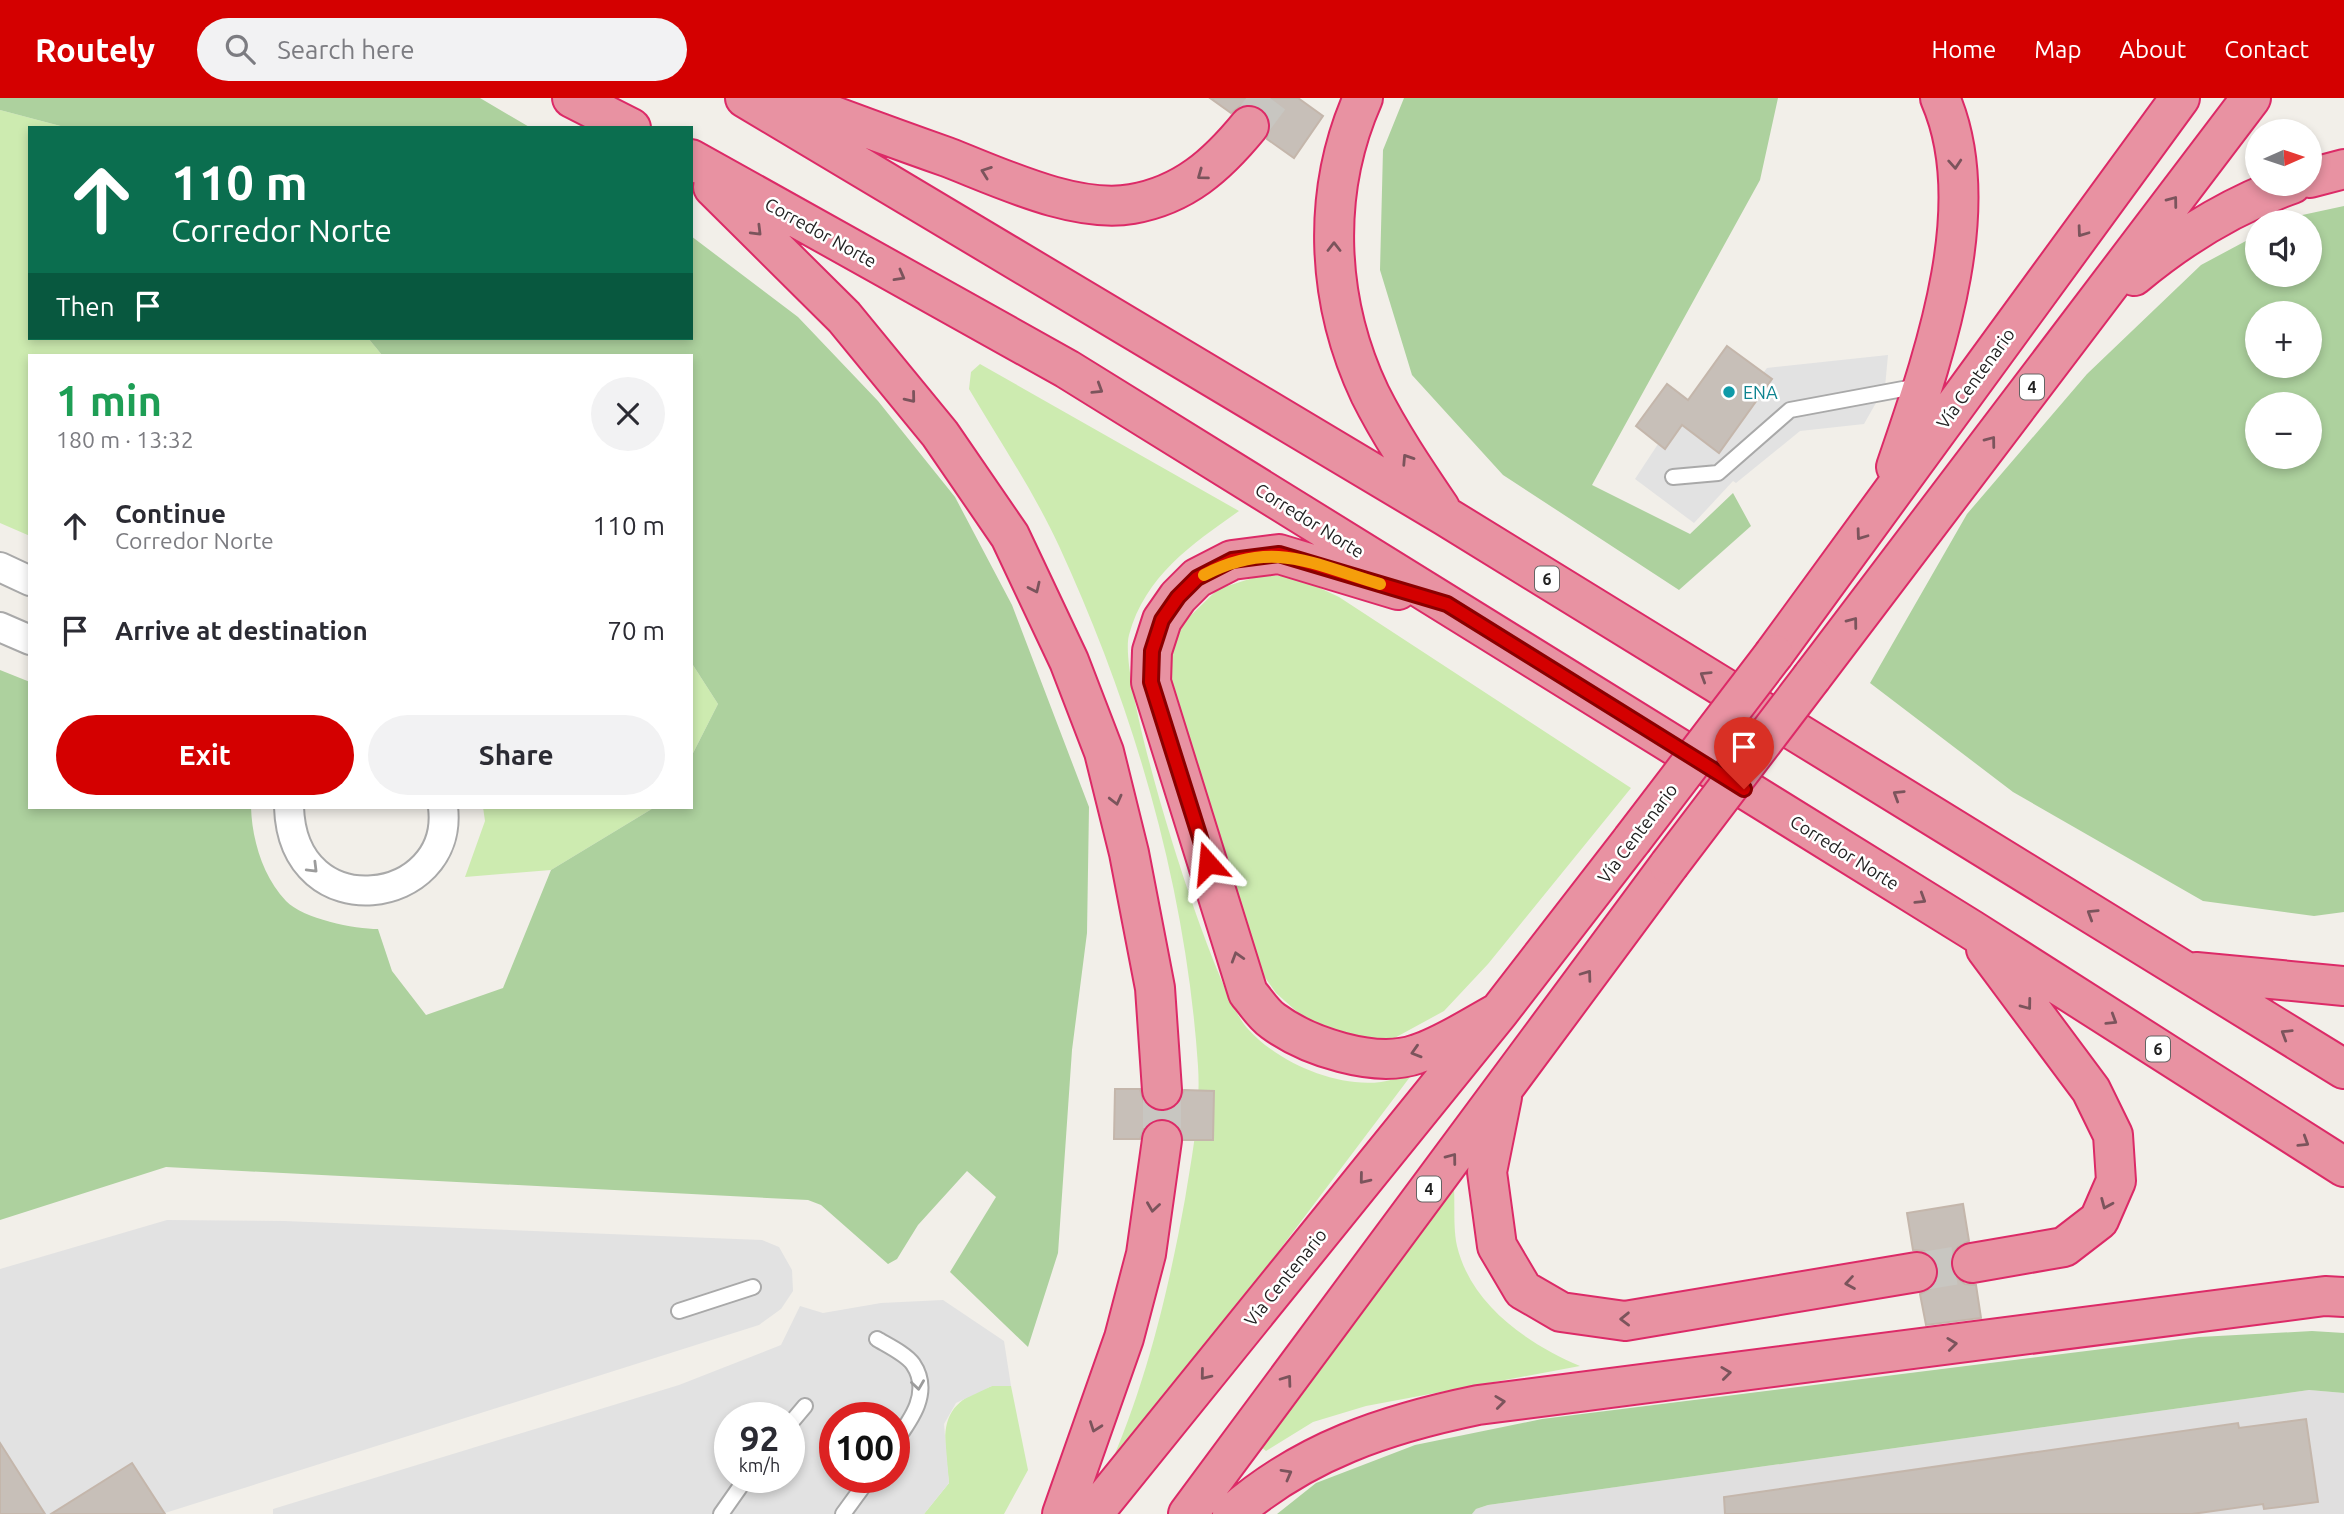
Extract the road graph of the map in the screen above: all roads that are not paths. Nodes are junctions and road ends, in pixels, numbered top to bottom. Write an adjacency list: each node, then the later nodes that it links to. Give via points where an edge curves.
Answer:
1 (572, 98): 8 (highway)
2 (745, 98): 19 (highway, 6)
3 (786, 98): 9 (highway, one-way to 3, via 1201,177 1131,204 1099,203 1036,190)
4 (1363, 98): 19 (highway, one-way to 4, via 1370,393 1350,346 1339,301 1335,206 1342,156)
5 (1940, 98): 16 (highway, one-way to 16, via 1954,152 1955,239 1950,283)
6 (2180, 98): 18 (highway, Vía Centenario, one-way to 18)
7 (2252, 98): 15 (highway, 4, one-way to 7)
8 (627, 126)
9 (1249, 126)
10 (693, 160): 22 (highway, Corredor Norte / 6, one-way to 22, via 1067,369)
11 (693, 168): 33 (highway, one-way to 33, via 845,317 940,433 1010,536 1069,661 1104,752 1129,853 1154,988)
12 (2344, 169): 13 (highway)
13 (2322, 175)
14 (2257, 196): 15 (highway, via 2167,248)
15 (2084, 318): 32 (highway, 4, one-way to 15, bridge)
16 (1924, 385): 17 (lane, via 1790,410 1718,473); 18 (highway)
17 (1673, 477)
18 (1884, 503): 30 (highway, Vía Centenario, one-way to 30, bridge)
19 (1444, 516): 28 (highway, 6, one-way to 19)
20 (0, 567): 21 (street)
21 (28, 580)
22 (1447, 604): 27 (highway, Corredor Norte / 6, one-way to 27); 30 (highway, one-way to 22, via 1416,1055 1379,1058 1329,1050 1270,1020 1248,993 1151,682 1152,651 1162,620 1197,578 1232,560 1279,554)
23 (0, 627): 24 (street)
24 (28, 639)
25 (289, 809): 26 (street, one-way to 26, via 298,851 313,871 334,885 359,891 383,890 407,880 426,864 439,842)
26 (443, 809)
27 (1972, 930): 35 (highway, Corredor Norte / 6, one-way to 35); 36 (highway, one-way to 36, via 2091,1090 2113,1135 2116,1181 2099,1220 2064,1247)
28 (2183, 971): 29 (highway); 31 (highway, 6, one-way to 28)
29 (2344, 986)
30 (1499, 1012): 48 (highway, Vía Centenario, one-way to 48)
31 (2344, 1069)
32 (1504, 1087): 37 (highway, one-way to 32, via 1625,1321 1561,1312 1523,1290 1497,1246 1487,1172); 49 (highway, 4, one-way to 32)
33 (1162, 1090)
34 (1163, 1140): 47 (highway, one-way to 47, via 1146,1254 1124,1338)
35 (2344, 1167)
36 (1972, 1263)
37 (1917, 1272)
38 (753, 1287): 40 (lane)
39 (2344, 1297): 50 (highway, one-way to 39, via 1263,1486 1339,1444 1410,1419 1478,1405)
40 (679, 1311)
41 (877, 1339): 42 (lane, one-way to 42, via 913,1363 921,1388)
42 (910, 1420)
43 (736, 1493): 45 (lane)
44 (858, 1493): 46 (lane)
45 (721, 1514)
46 (843, 1514)
47 (1062, 1514)
48 (1093, 1514)
49 (1188, 1514)
50 (1232, 1514)

